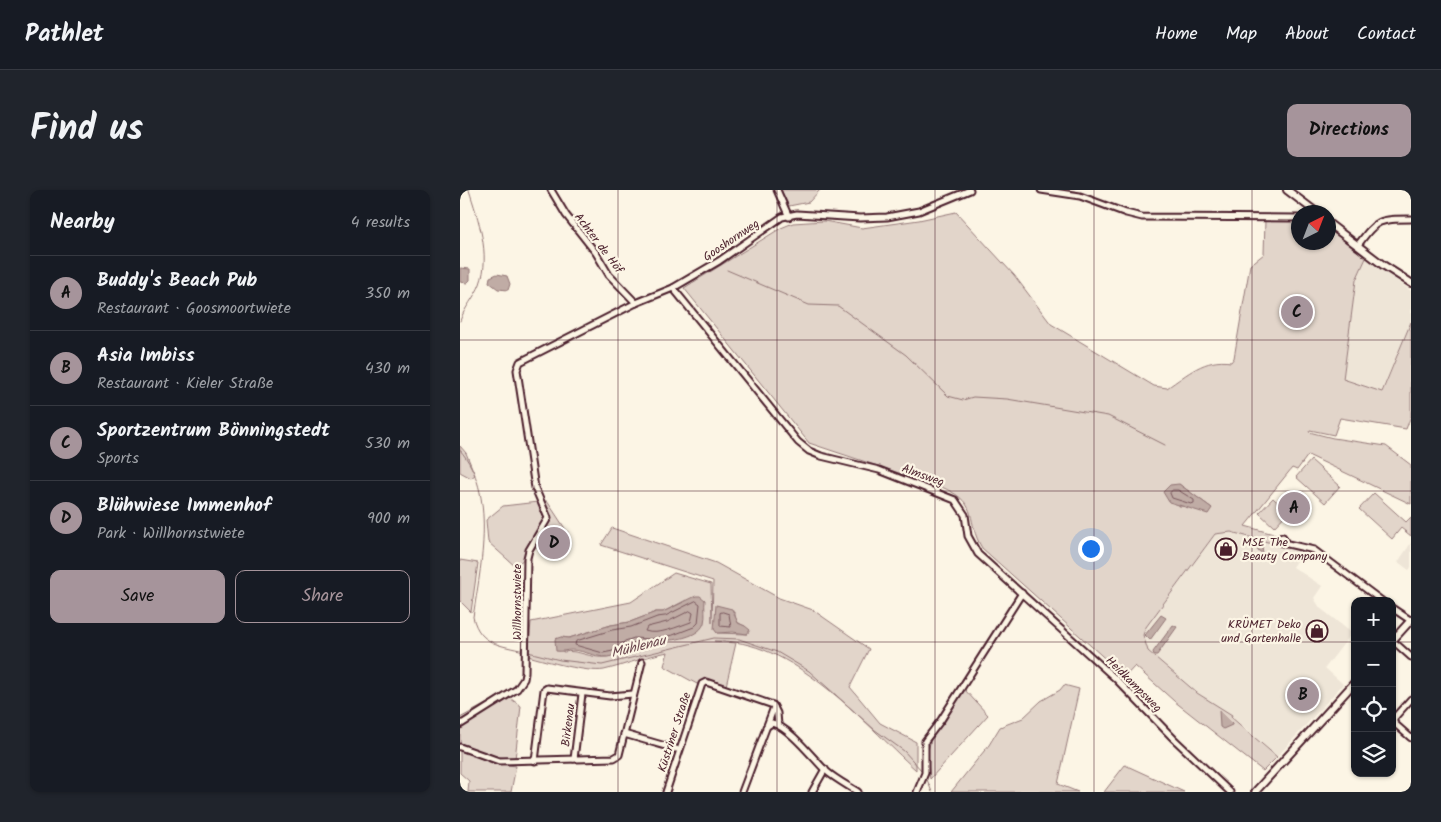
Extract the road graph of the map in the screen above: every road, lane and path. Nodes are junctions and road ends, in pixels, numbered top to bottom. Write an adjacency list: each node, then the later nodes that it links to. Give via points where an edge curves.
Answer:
1 (551, 190): 14 (street, Achter de Höf, via 609,275)
2 (777, 190): 7 (street)
3 (970, 190): 7 (street, Gooshornweg, via 919,211 887,217)
4 (1042, 190): 8 (street, via 1080,196 1142,216)
5 (1287, 190): 6 (main road)
6 (1307, 205)
7 (789, 216): 13 (street, Gooshornweg, via 782,217)
8 (1291, 218)
9 (1411, 219): 11 (street, via 1380,220)
10 (1336, 229): 11 (main road)
11 (1357, 244): 12 (main road)
12 (1411, 283)
13 (673, 288): 14 (street, Gooshornweg); 17 (street, Almsweg, via 798,442 821,456 879,470 955,500 965,515 972,545)
14 (636, 303): 15 (street, Gooshornweg)
15 (518, 366): 30 (street, Willhornstwiete, via 535,488 548,518 527,558 524,680 522,685)
16 (1286, 544): 18 (street, via 1314,550)
17 (1022, 593): 44 (street, via 925,741 925,773); 45 (street, Heidkampsweg, via 1117,680)
18 (1377, 597)
19 (1396, 611): 20 (street)
20 (1411, 620): 21 (main road)
21 (1396, 636)
22 (1394, 642): 23 (street)
23 (1411, 658)
24 (642, 662): 27 (street)
25 (1351, 686): 46 (main road)
26 (582, 694): 27 (street); 37 (street, Birkenau); 38 (street, via 544,690)
27 (633, 694): 33 (street)
28 (1411, 700): 34 (street, via 1394,718 1394,723)
29 (774, 707): 31 (street); 32 (street); 40 (street, Küstriner Straße, via 706,682 702,684)
30 (460, 725)
31 (778, 725): 32 (street, via 772,723); 39 (street)
32 (766, 727): 41 (street)
33 (624, 734): 36 (street); 37 (street, via 619,755 614,758)
34 (1411, 738)
35 (460, 747): 38 (street, via 499,761)
36 (676, 749)
37 (574, 759): 38 (street)
38 (535, 761)
39 (825, 770): 42 (street); 43 (street)
40 (666, 792)
41 (742, 792)
42 (812, 792)
43 (858, 792)
44 (917, 792)
45 (1230, 792)
46 (1255, 792)

